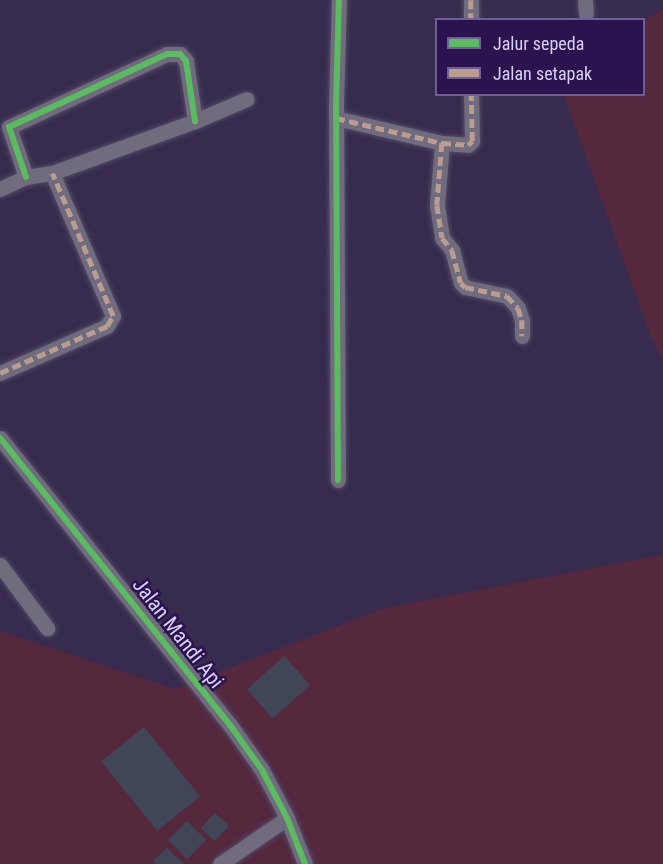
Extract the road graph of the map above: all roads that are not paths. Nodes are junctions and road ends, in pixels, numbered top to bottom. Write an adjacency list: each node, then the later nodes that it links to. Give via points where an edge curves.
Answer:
1 (339, 0): 6 (street)
2 (471, 0): 3 (street)
3 (471, 18)
4 (471, 96): 9 (street, via 471,144)
5 (247, 99): 7 (street)
6 (336, 118): 9 (street); 16 (street)
7 (195, 121): 8 (street, via 186,61 180,54 167,54); 10 (street)
8 (4, 129): 11 (street)
9 (442, 143): 13 (street, via 437,205 442,238 452,250 461,283 477,291 507,296 518,308)
10 (52, 172): 11 (street); 14 (street, via 113,316 108,326)
11 (26, 177): 12 (street)
12 (0, 189)
13 (522, 336)
14 (0, 373)
15 (0, 438): 19 (street, Jalan Mandi Api, via 230,725 262,771)
16 (338, 480)
17 (0, 565): 18 (street)
18 (47, 628)
19 (287, 818): 20 (street); 21 (street, Jalan Mandi Api)
20 (220, 864)
21 (305, 864)

